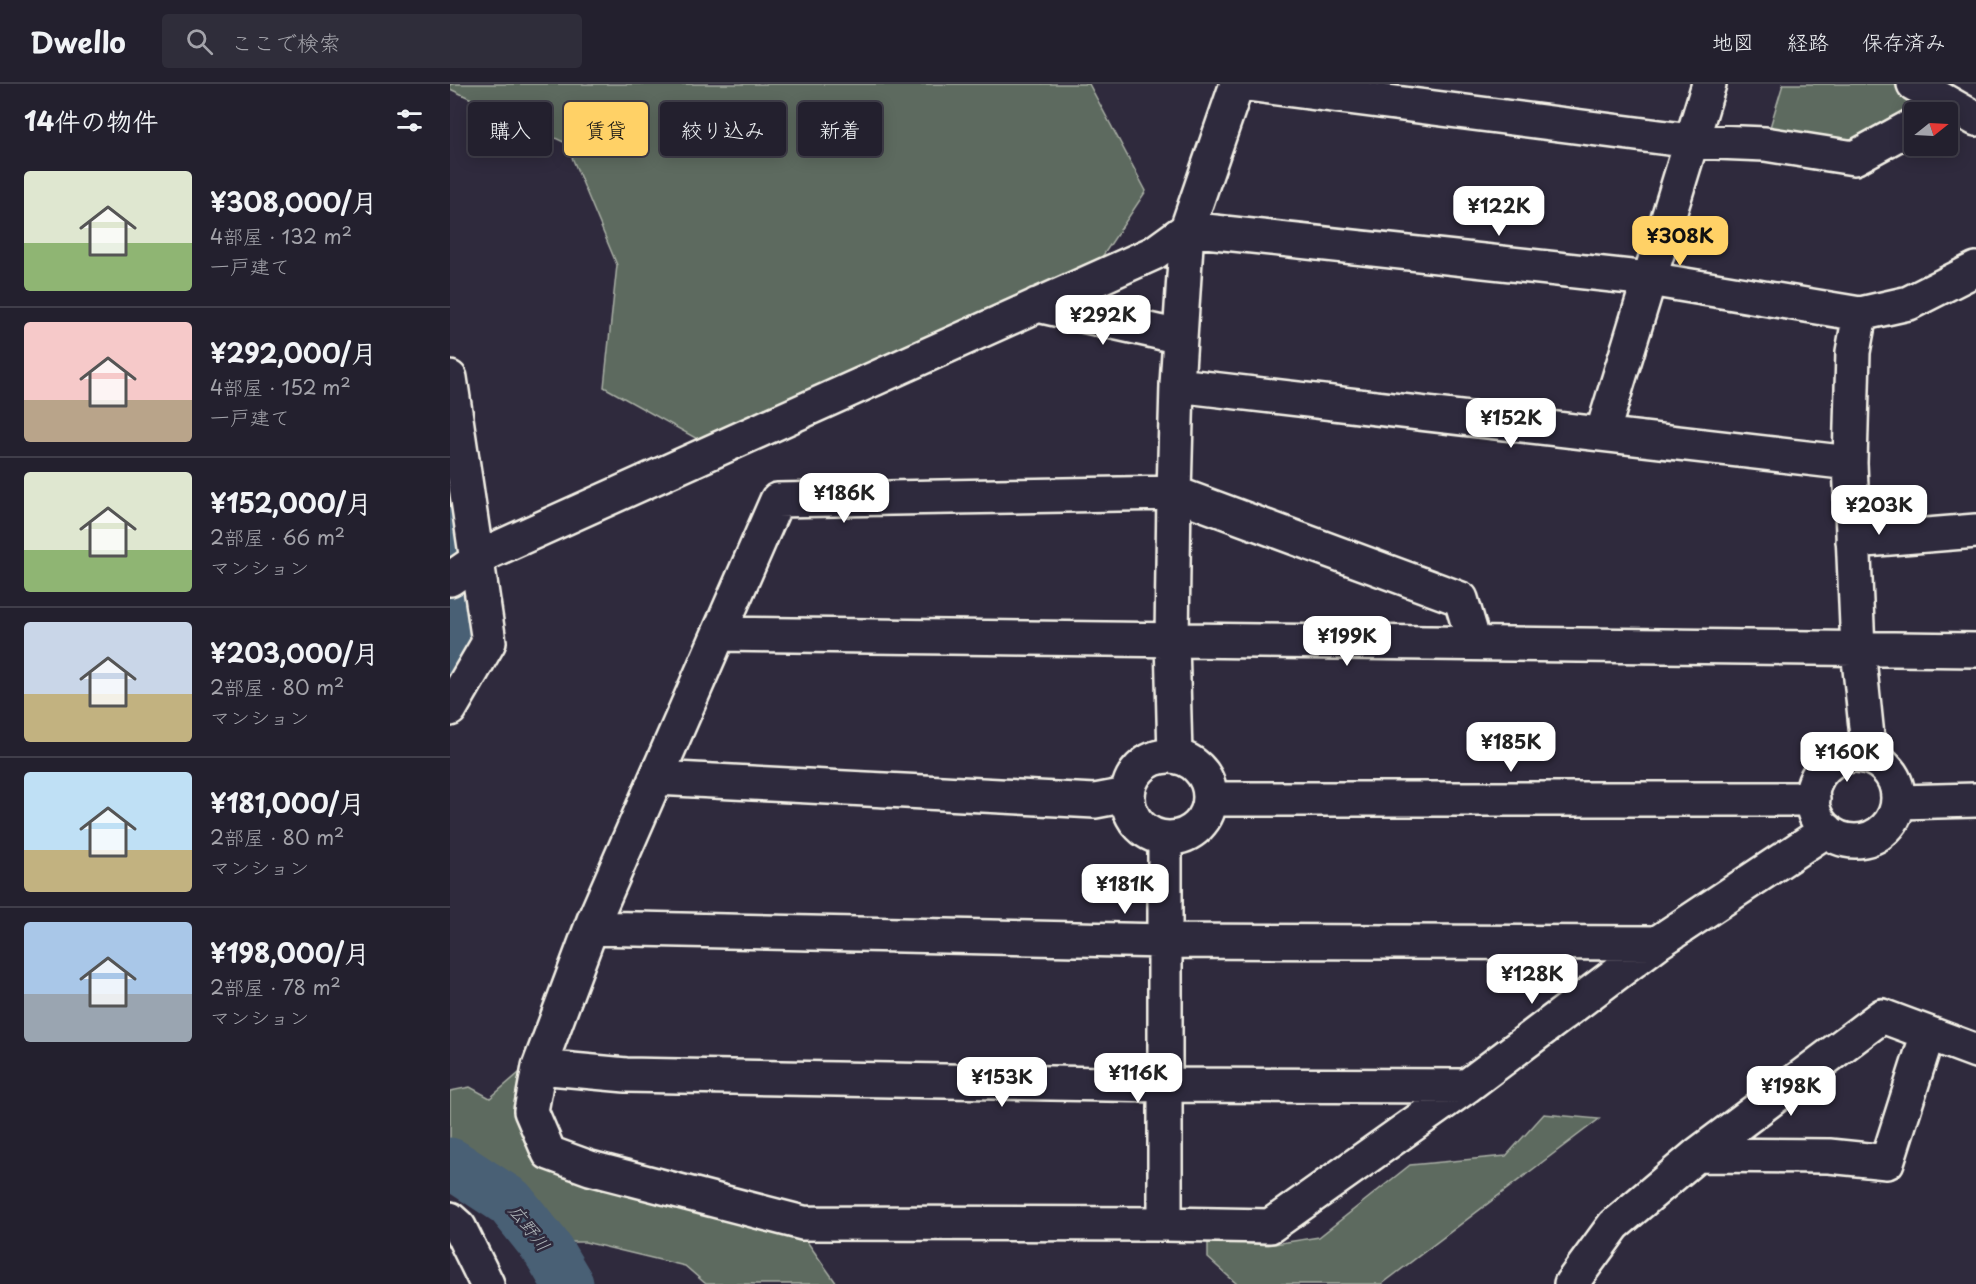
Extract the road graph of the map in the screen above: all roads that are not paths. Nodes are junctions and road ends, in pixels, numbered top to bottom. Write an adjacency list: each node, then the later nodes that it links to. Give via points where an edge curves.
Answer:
1 (1237, 84): 8 (street)
2 (1247, 84): 7 (street)
3 (1709, 84): 7 (street)
4 (1914, 84): 5 (street)
5 (1940, 102)
6 (1904, 130): 7 (street, via 1854,158 1765,144)
7 (1691, 141): 10 (street)
8 (1187, 229): 10 (street); 11 (street, via 1154,253); 13 (street)
9 (1976, 269): 12 (street, via 1909,303)
10 (1649, 279): 12 (street); 16 (street)
11 (1037, 305): 13 (street); 21 (street)
12 (1860, 314): 17 (street, via 1853,352)
13 (1180, 337): 15 (street)
14 (450, 378): 21 (street)
15 (1177, 385): 16 (street); 18 (street)
16 (1602, 434): 17 (street)
17 (1850, 464): 20 (street)
18 (1174, 493): 23 (street, via 777,500); 24 (street); 25 (street, via 1461,599)
19 (1976, 531): 20 (street)
20 (1853, 541): 26 (street)
21 (483, 556): 22 (street); 28 (street, via 489,642)
22 (450, 579)
23 (719, 634): 24 (street); 31 (street)
24 (1172, 640): 25 (street); 29 (street)
25 (1474, 643): 26 (street)
26 (1858, 649): 27 (street); 30 (street)
27 (1976, 650)
28 (450, 710)
29 (1175, 756): 32 (street, via 1148,761 1134,776); 33 (street, via 1196,766 1209,787)
30 (1869, 756): 34 (street, via 1855,754 1830,763 1814,785); 36 (street, via 1892,774)
31 (656, 778): 32 (street, via 1095,801); 39 (street)
32 (1127, 795): 38 (street, via 1134,820 1153,836)
33 (1210, 799): 34 (street); 38 (street, via 1200,824 1178,838)
34 (1813, 799): 37 (street, via 1814,810)
35 (1976, 800): 36 (street)
36 (1899, 802): 37 (street, via 1888,826 1877,835 1851,841)
37 (1827, 830): 41 (street)
38 (1165, 839): 40 (street)
39 (591, 928): 40 (street); 44 (street)
40 (1166, 941): 41 (street); 45 (street)
41 (1657, 943): 46 (street)
42 (1928, 1033): 43 (street); 47 (street, via 1882,1016); 47 (street, via 1887,1162 1829,1156)
43 (1976, 1051)
44 (539, 1067): 45 (street, via 626,1075); 49 (street, via 531,1111 549,1153 590,1168 803,1223)
45 (1163, 1085): 46 (street); 49 (street)
46 (1467, 1086): 49 (street, via 1270,1226)
47 (1697, 1155): 51 (street, via 1614,1225)
48 (450, 1219): 50 (street, via 459,1227)
49 (1165, 1224)
50 (487, 1284)
51 (1571, 1284)

